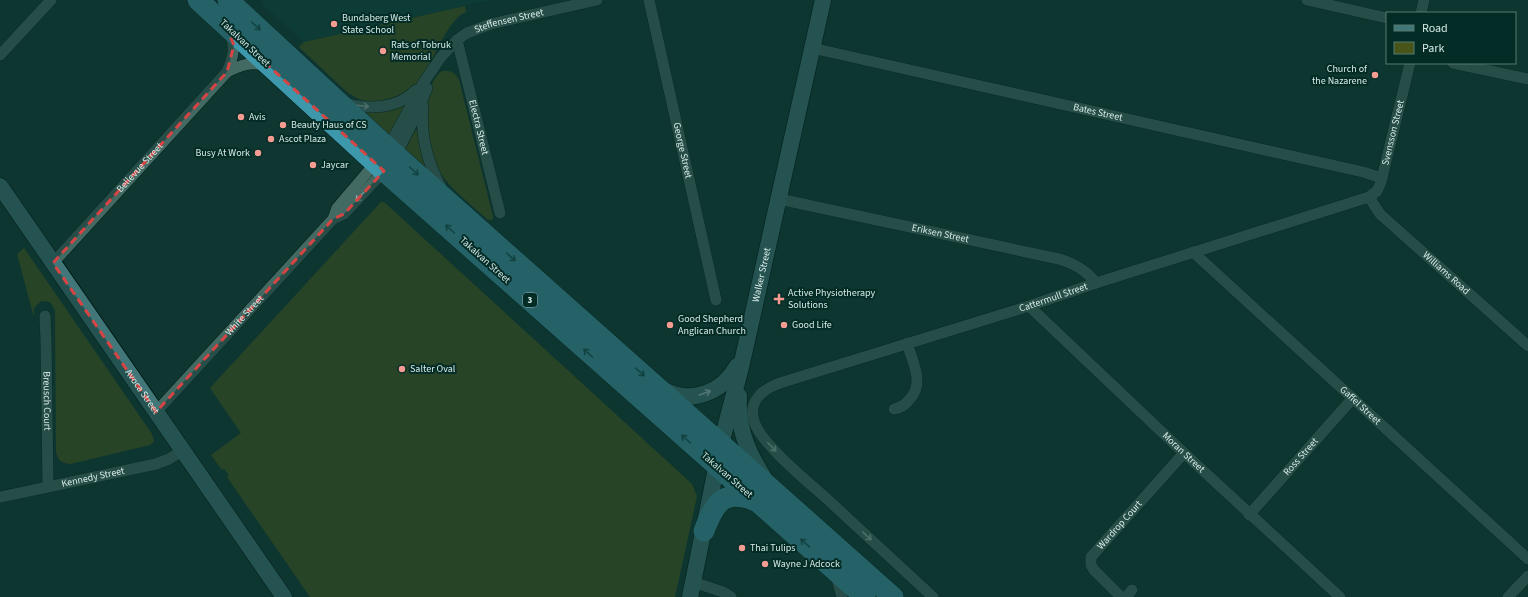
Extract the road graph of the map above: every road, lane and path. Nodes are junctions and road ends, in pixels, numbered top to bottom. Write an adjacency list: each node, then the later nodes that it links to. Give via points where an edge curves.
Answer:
1 (51, 0): 14 (street)
2 (198, 0): 11 (highway, Takalvan Street / 3)
3 (228, 0): 21 (highway, Takalvan Street / 3, one-way to 21)
4 (597, 0): 12 (street, Steffensen Street, via 491,24)
5 (649, 0): 32 (street, George Street)
6 (823, 0): 13 (main road, Walker Street)
7 (1307, 0): 10 (street)
8 (1424, 0): 9 (street)
9 (1421, 12)
10 (1386, 18)
11 (226, 26): 17 (highway, Takalvan Street / 3); 18 (street, Bellevue Street, via 234,45 232,61)
12 (457, 40): 20 (street, Steffensen Street, via 434,67); 28 (street, Electra Street)
13 (812, 48): 23 (street, Bates Street); 26 (main road, Walker Street)
14 (0, 55)
15 (1410, 64): 23 (street, Svensson Street)
16 (1458, 64): 19 (street)
17 (271, 68): 18 (street, Bellevue Street, via 246,64); 22 (highway, Takalvan Street / 3)
18 (227, 72): 30 (street, Bellevue Street)
19 (1528, 79)
20 (426, 83): 21 (street, one-way to 20, via 352,105 377,107 408,97); 22 (street, Steffensen Street); 27 (street, via 422,116 426,151 436,179)
21 (327, 92): 22 (highway, Takalvan Street / 3)
22 (386, 159): 27 (highway, Takalvan Street / 3, one-way to 27); 42 (street, White Street, via 344,214 332,219); 46 (highway, Takalvan Street / 3, one-way to 22)
23 (1382, 178): 25 (street, Svensson Street, via 1377,191)
24 (0, 186): 30 (main road, Avoca Street)
25 (1369, 197): 29 (street, Cattermull Street); 37 (street, Williams Road, via 1380,214)
26 (779, 199): 31 (street, Eriksen Street, via 1059,259 1084,271); 35 (main road, Walker Street)
27 (452, 205): 39 (highway, Takalvan Street / 3, one-way to 39)
28 (500, 214)
29 (1193, 252): 31 (street, Cattermull Street); 40 (street, Gaffel Street)
30 (53, 262): 42 (main road, Avoca Street)
31 (1096, 283): 33 (street, Cattermull Street)
32 (716, 300)
33 (1028, 306): 36 (street, Cattermull Street); 45 (street, Moran Street)
34 (45, 316): 47 (street, Breusch Court)
35 (748, 334): 38 (main road, Walker Street); 39 (main road, one-way to 35, via 674,395 688,397 715,390 732,374 739,362)
36 (906, 343): 41 (street, via 917,374 918,385 914,395 904,406); 61 (street, Cattermull Street, one-way to 61, via 765,389 754,404 752,414 756,427 771,446)
37 (1528, 346)
38 (741, 367): 43 (main road, Walker Street); 48 (main road, via 738,408 741,428)
39 (655, 385): 43 (highway, Takalvan Street / 3)
40 (1353, 398): 50 (street, Ross Street); 52 (street, Gaffel Street)
41 (894, 410)
42 (156, 412): 44 (main road, Avoca Street)
43 (721, 444): 46 (main road, Walker Street); 48 (highway, Takalvan Street / 3)
44 (182, 451): 47 (street, Kennedy Street, via 156,464); 56 (main road, Avoca Street)
45 (1184, 454): 50 (street, Moran Street); 62 (street, Wardrop Court, via 1091,557 1094,570)
46 (716, 466): 48 (highway, Takalvan Street / 3); 51 (main road, Walker Street)
47 (48, 486): 49 (street, Kennedy Street)
48 (764, 494): 51 (highway, via 723,499 714,508); 53 (highway, Takalvan Street / 3, one-way to 48); 60 (highway, Takalvan Street / 3)
49 (0, 497)
50 (1250, 515): 63 (street, Moran Street)
51 (704, 531): 55 (main road, Walker Street)
52 (1528, 559)
53 (834, 568): 58 (street); 59 (highway, Takalvan Street / 3)
54 (1528, 576): 64 (street)
55 (691, 590): 57 (street, via 723,592)
56 (284, 597)
57 (731, 597)
58 (842, 597)
59 (865, 597)
60 (893, 597)
61 (933, 597)
62 (1121, 597)
63 (1340, 597)
64 (1508, 597)

